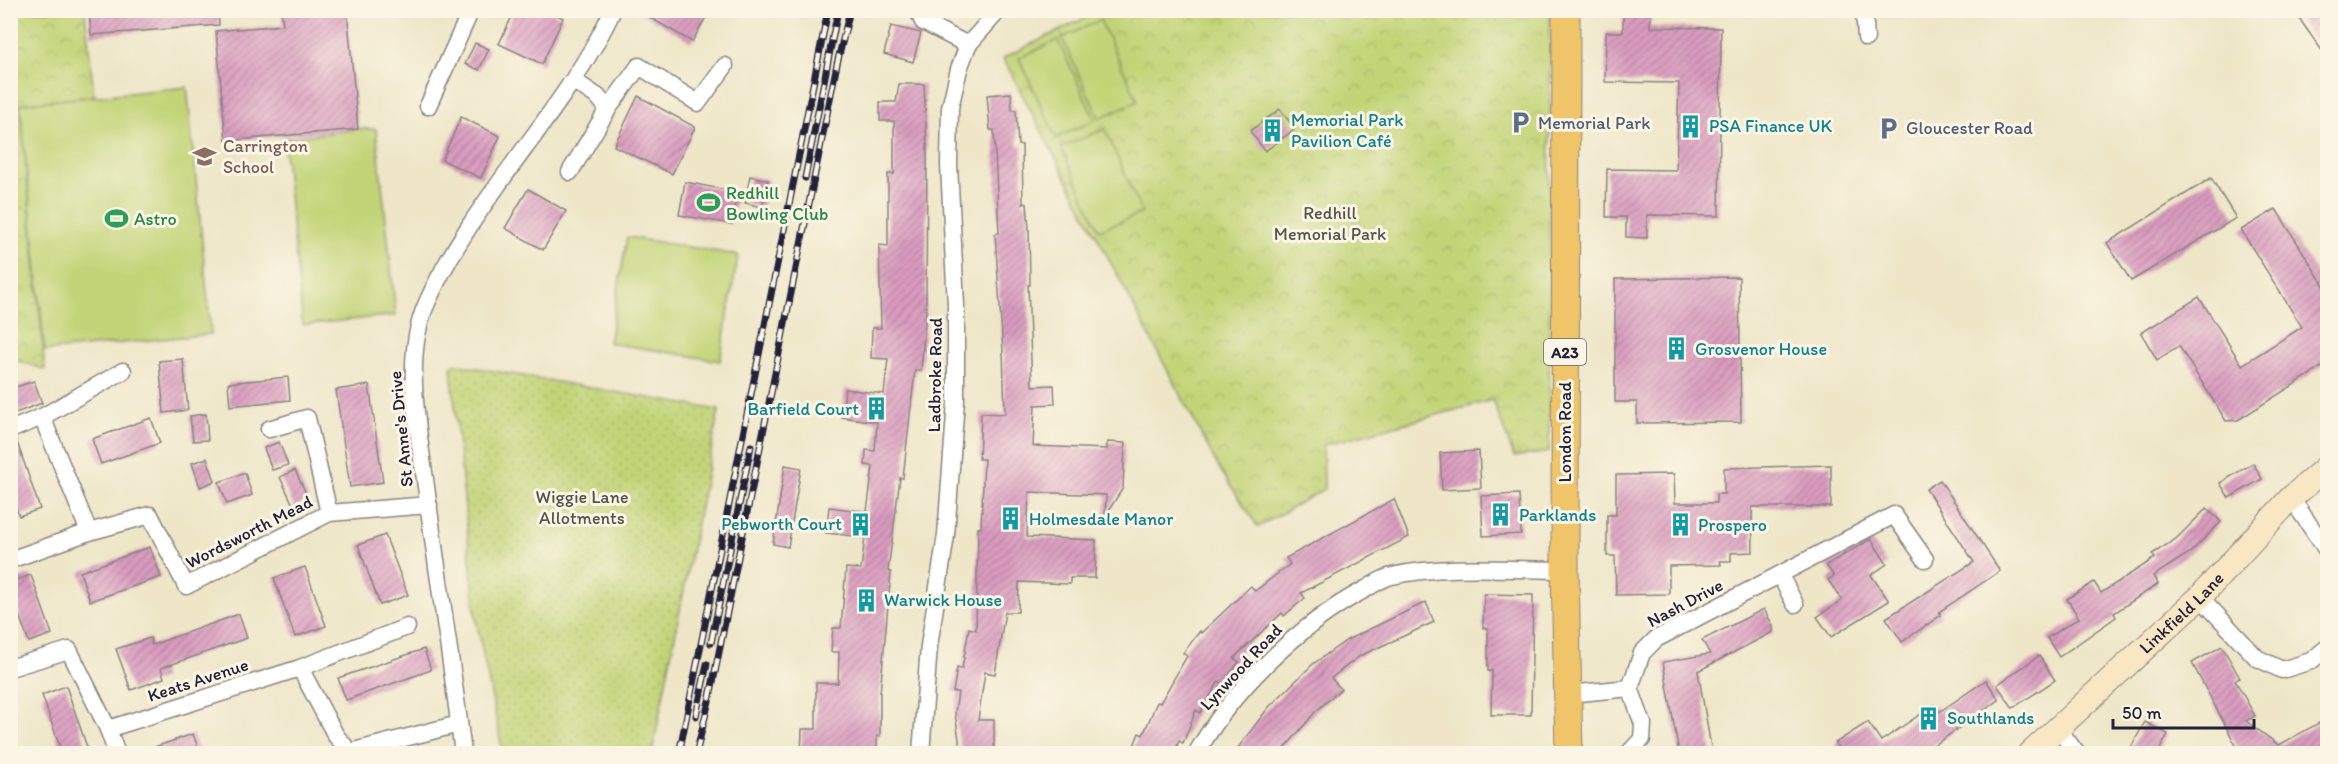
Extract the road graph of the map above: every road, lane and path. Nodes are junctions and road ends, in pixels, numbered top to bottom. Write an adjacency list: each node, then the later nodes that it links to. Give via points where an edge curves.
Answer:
1 (471, 10): 11 (street)
2 (918, 10): 8 (street, via 923,22)
3 (999, 10): 8 (street, Ladbroke Road)
4 (1566, 10): 26 (main road, London Road / A23)
5 (1864, 10): 7 (street)
6 (612, 11): 10 (street, St Anne's Drive)
7 (1866, 38)
8 (968, 45): 43 (street, Ladbroke Road, via 950,108 956,401 946,535 927,663)
9 (725, 66): 12 (street, via 698,103 639,66)
10 (574, 81): 12 (street); 20 (street, St Anne's Drive, via 478,213 444,267 425,307 413,358)
11 (428, 106)
12 (608, 109): 13 (street)
13 (570, 171)
14 (123, 371): 15 (street)
15 (42, 417): 17 (street); 22 (street)
16 (269, 429): 21 (street, Wordsworth Mead, via 307,418)
17 (10, 430)
18 (2328, 466): 19 (street, Linkfield Lane)
19 (2291, 498): 23 (street); 28 (street, Linkfield Lane)
20 (429, 505): 21 (street, Wordsworth Mead); 36 (street, St Anne's Drive)
21 (328, 513): 22 (street, Wordsworth Mead, via 186,586 150,514)
22 (89, 532): 25 (street, Wordsworth Mead)
23 (2328, 552)
24 (1925, 559): 27 (street, Nash Drive, via 1894,515)
25 (10, 560)
26 (1565, 570): 35 (main road, London Road / A23); 44 (street, Lynwood Road, via 1423,571 1389,577 1346,600 1285,645 1210,728)
27 (1780, 575): 29 (street); 34 (street, Nash Drive, via 1647,646)
28 (2200, 597): 31 (street, via 2258,658 2282,670 2311,662); 37 (street, Linkfield Lane)
29 (1795, 604)
30 (407, 627): 33 (street, Keats Avenue)
31 (2328, 647)
32 (10, 668): 38 (street, via 69,650)
33 (300, 668): 38 (street, Keats Avenue); 41 (street, via 336,736)
34 (1630, 688): 35 (street); 45 (street, via 1643,724 1642,739)
35 (1569, 694): 39 (main road, London Road / A23)
36 (459, 724): 41 (street); 42 (street, St Anne's Drive)
37 (2057, 727): 46 (street, Linkfield Lane); 47 (street)
38 (108, 729): 40 (street)
39 (1570, 751)
40 (117, 753)
41 (350, 753)
42 (463, 753)
43 (921, 753)
44 (1196, 753)
45 (1628, 753)
46 (2030, 753)
47 (2077, 753)

